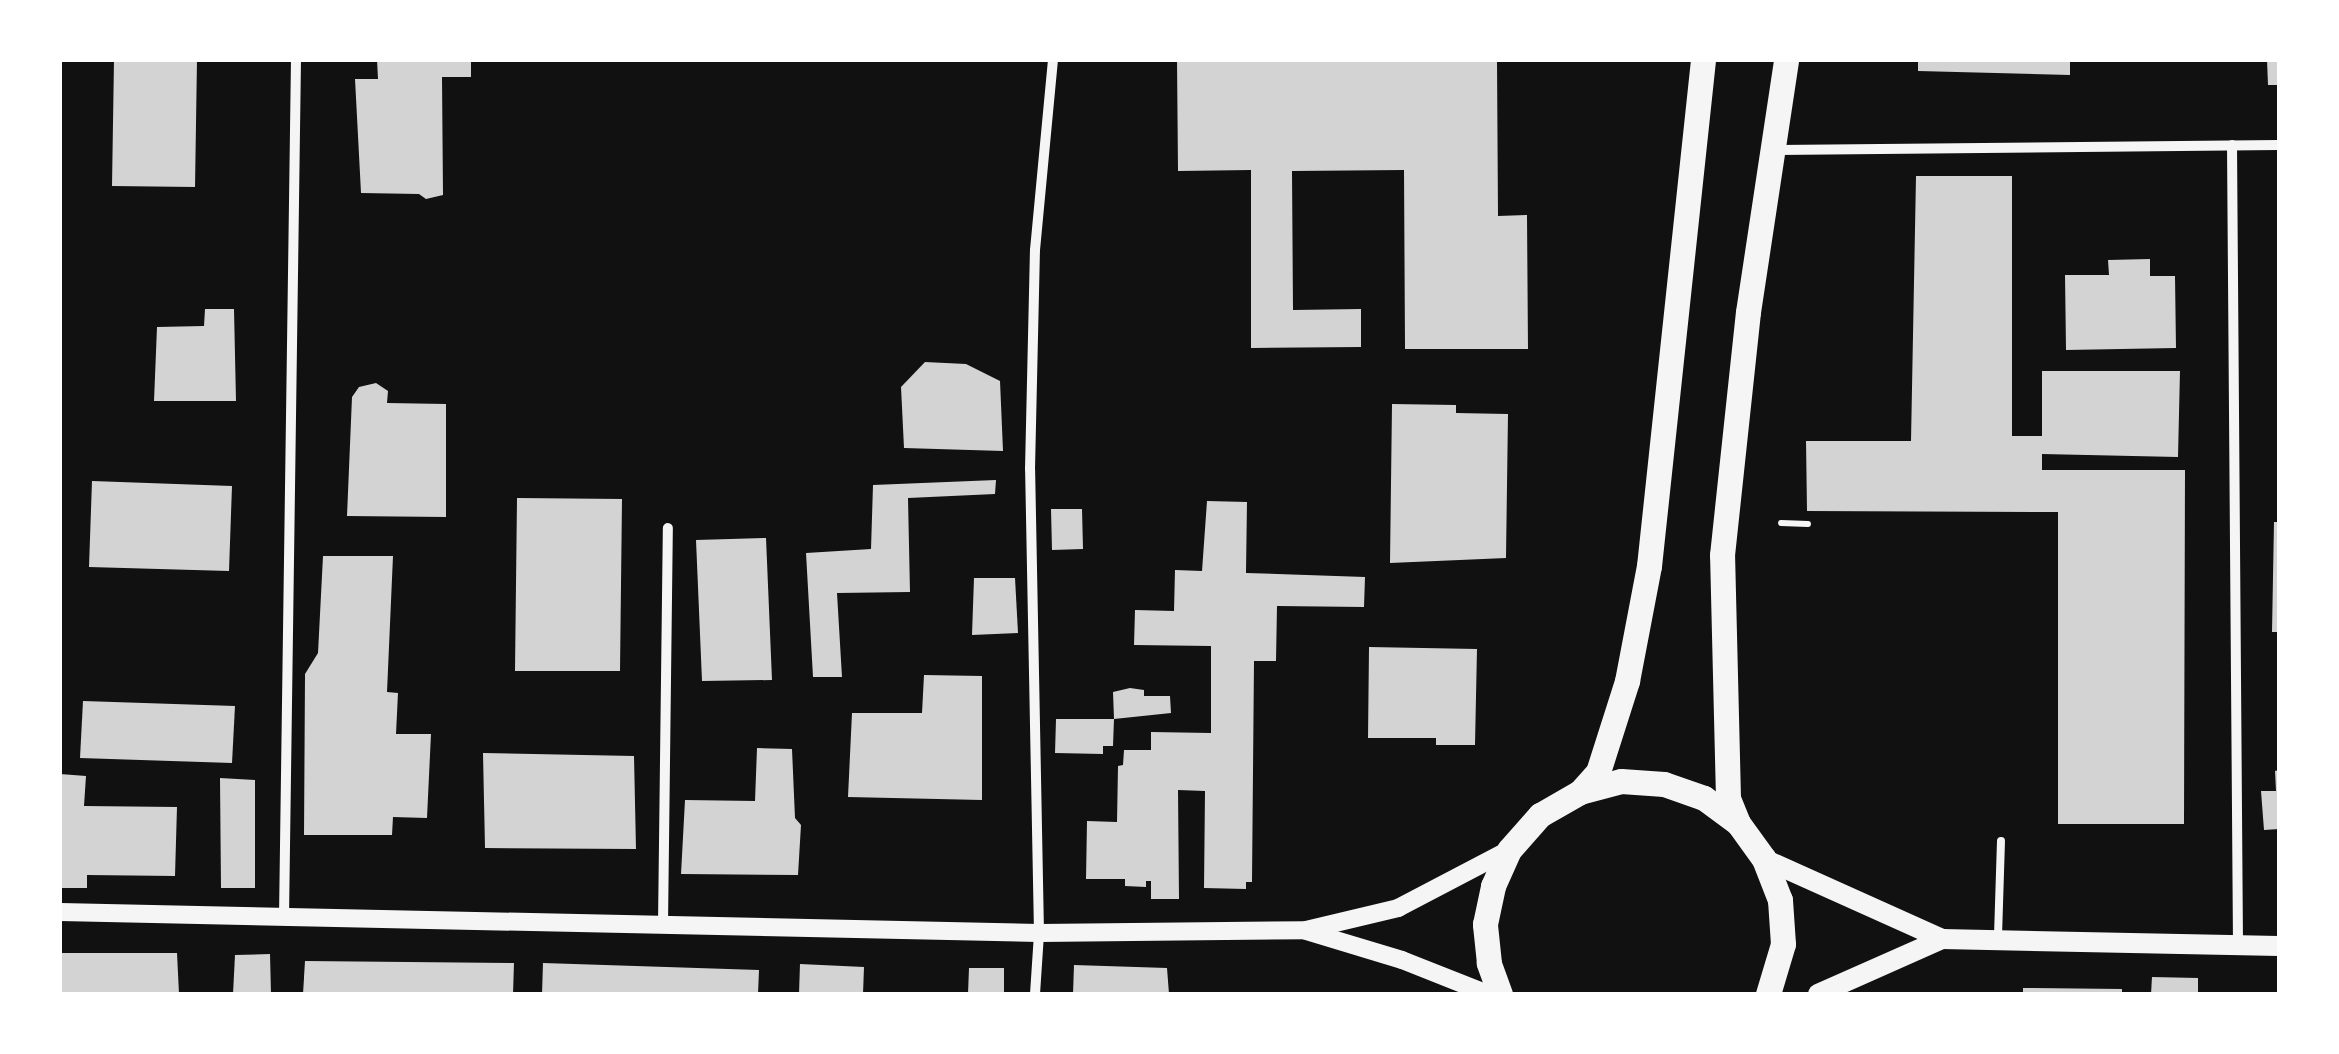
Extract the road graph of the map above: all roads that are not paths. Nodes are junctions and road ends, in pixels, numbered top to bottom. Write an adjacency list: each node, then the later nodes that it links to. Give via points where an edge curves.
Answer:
1 (296, 60): 15 (street)
2 (1053, 60): 18 (street, via 1035,250 1030,469)
3 (1703, 60): 9 (main road, via 1649,566 1627,681 1598,772)
4 (1786, 60): 7 (main road)
5 (2232, 145): 6 (street); 7 (street); 21 (street)
6 (2279, 145)
7 (1773, 150): 10 (main road, via 1722,555 1728,798)
8 (668, 528): 16 (street)
9 (1580, 792): 10 (main road, via 1621,782 1664,784 1704,798); 12 (main road, via 1540,815)
10 (1738, 823): 13 (main road)
11 (2001, 841): 20 (lane)
12 (1508, 850): 17 (street, via 1398,908); 25 (main road, via 1485,924)
13 (1764, 859): 19 (main road); 26 (main road, via 1780,900 1783,944)
14 (60, 912): 15 (street)
15 (284, 918): 16 (street)
16 (663, 925): 18 (street)
17 (1306, 930): 18 (street); 24 (street)
18 (1039, 933): 23 (street)
19 (1942, 939): 20 (main road); 27 (main road)
20 (1998, 940): 21 (main road)
21 (2238, 946): 22 (main road)
22 (2279, 946)
23 (1035, 994)
24 (1488, 994)
25 (1500, 994)
26 (1768, 994)
27 (1818, 994)

